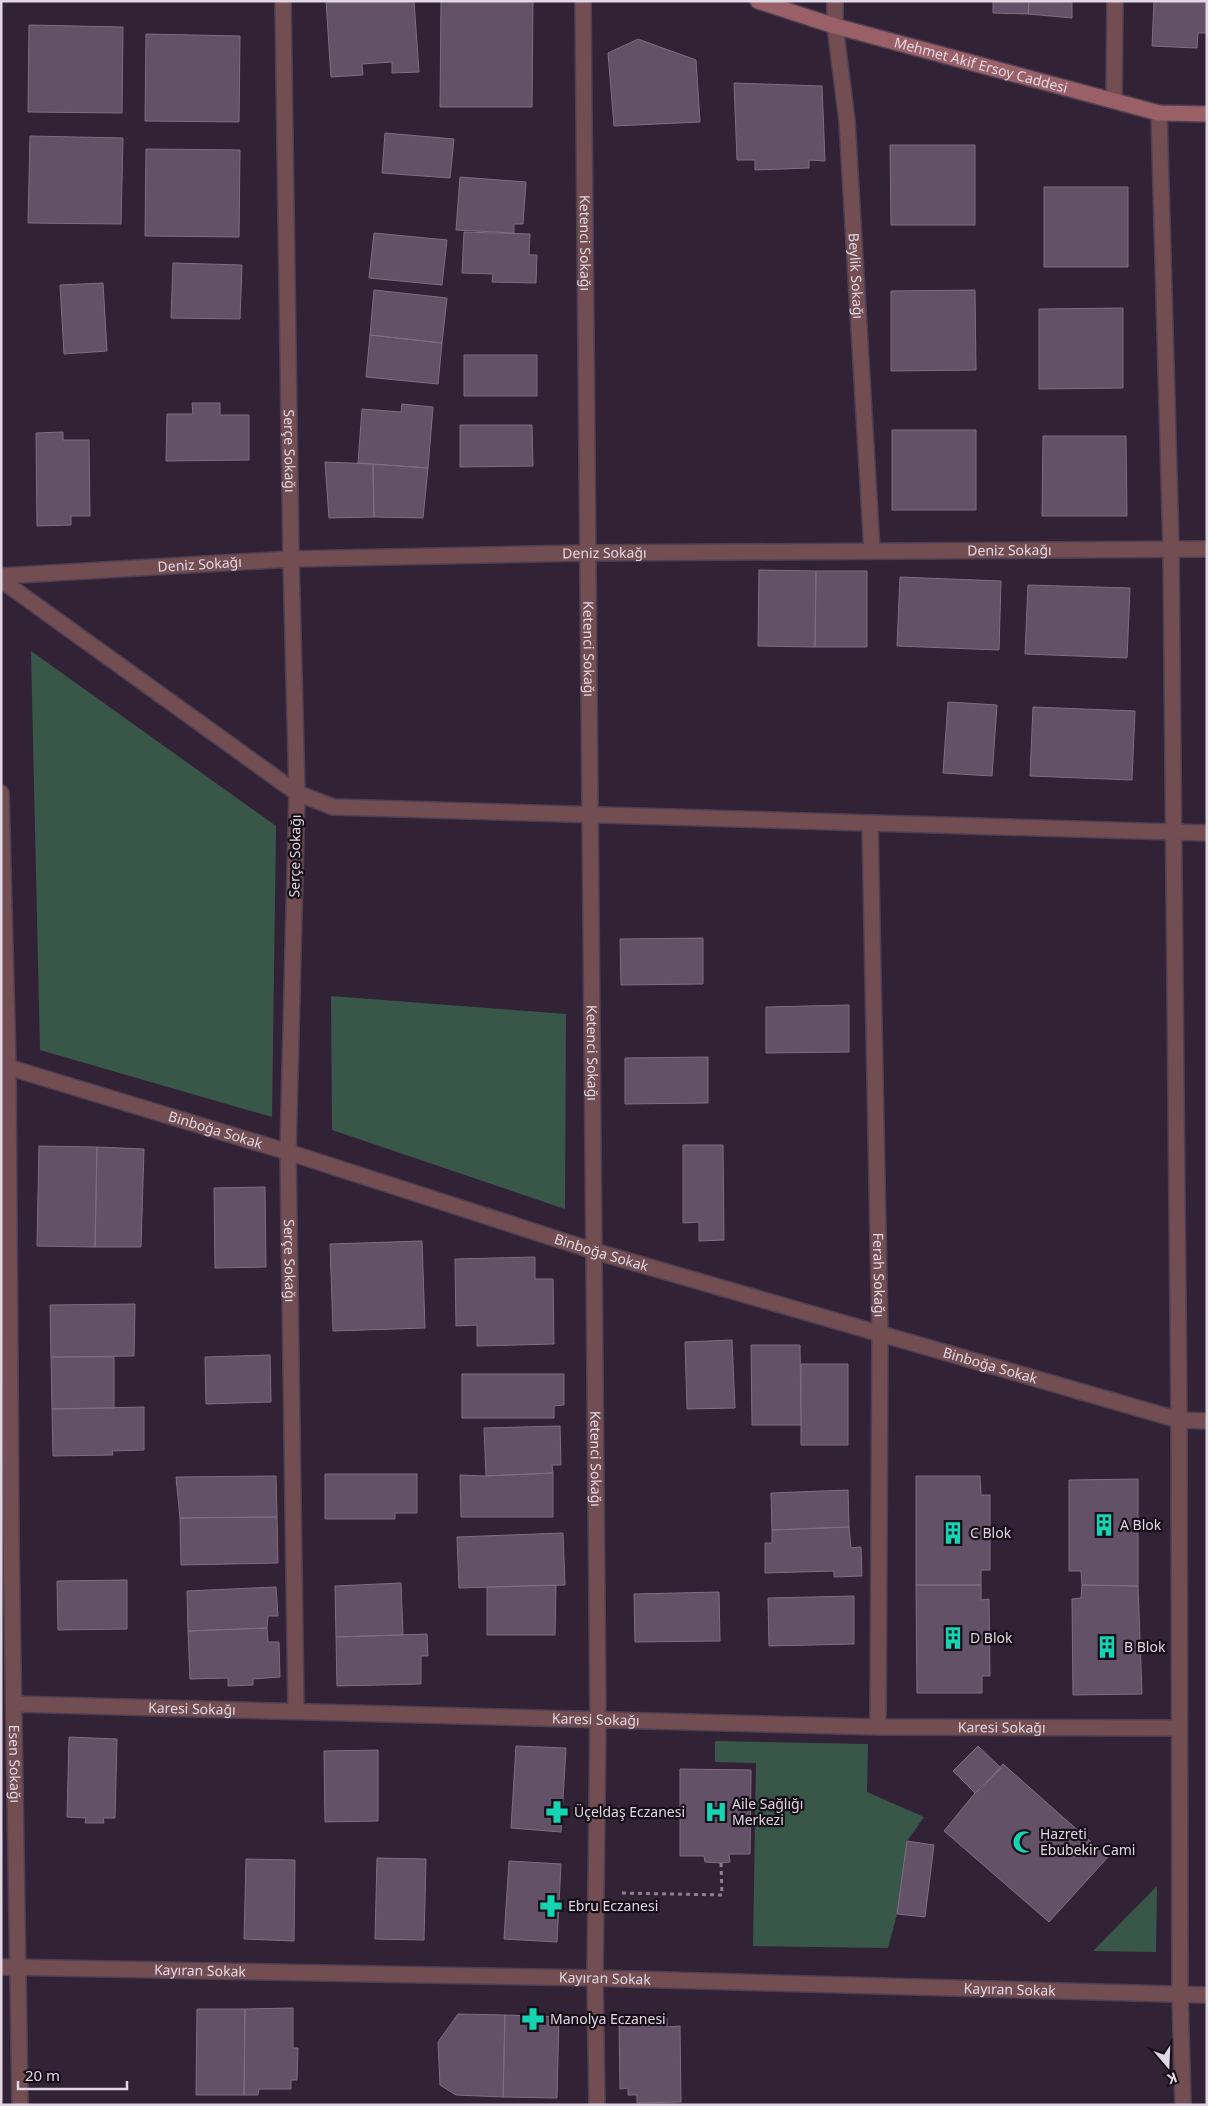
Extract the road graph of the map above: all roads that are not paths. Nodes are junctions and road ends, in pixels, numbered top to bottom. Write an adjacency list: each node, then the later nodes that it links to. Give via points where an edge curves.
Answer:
1 (283, 1): 14 (street, Serçe Sokağı)
2 (584, 1): 13 (street, Ketenci Sokağı)
3 (758, 1): 6 (main road, Mehmet Akif Ersoy Caddesi)
4 (836, 1): 6 (street, Beylik Sokağı)
5 (1115, 1): 7 (street)
6 (835, 26): 7 (main road, Mehmet Akif Ersoy Caddesi); 12 (street, Beylik Sokağı, via 847,120)
7 (1114, 101): 8 (main road, Mehmet Akif Ersoy Caddesi)
8 (1159, 112): 9 (main road, Mehmet Akif Ersoy Caddesi); 10 (street)
9 (1207, 114)
10 (1171, 548): 11 (street, Deniz Sokağı); 12 (street, Deniz Sokağı); 21 (street)
11 (1207, 548)
12 (872, 551): 13 (street, Deniz Sokağı)
13 (588, 553): 14 (street, Deniz Sokağı); 19 (street, Ketenci Sokağı)
14 (291, 559): 15 (street, Deniz Sokağı); 17 (street, Serçe Sokağı)
15 (1, 576)
16 (1, 580): 17 (street)
17 (297, 792): 19 (street, via 333,807); 24 (street, Serçe Sokağı)
18 (1, 794): 23 (street, Esen Sokağı)
19 (590, 814): 20 (street); 25 (street, Ketenci Sokağı)
20 (870, 823): 21 (street); 26 (street, Ferah Sokağı)
21 (1172, 832): 22 (street); 27 (street)
22 (1207, 833)
23 (4, 1066): 24 (street, Binboğa Sokak); 29 (street, Esen Sokağı)
24 (288, 1152): 25 (street, Binboğa Sokak); 31 (street, Serçe Sokağı)
25 (594, 1251): 26 (street, Binboğa Sokak); 32 (street, Ketenci Sokağı)
26 (880, 1334): 27 (street, Binboğa Sokak); 33 (street, Ferah Sokağı)
27 (1179, 1420): 28 (street, Binboğa Sokak); 34 (street)
28 (1207, 1421)
29 (6, 1539): 30 (street, Esen Sokağı)
30 (14, 1704): 31 (street, Karesi Sokağı); 36 (street, Esen Sokağı)
31 (296, 1711): 32 (street, Karesi Sokağı)
32 (598, 1720): 33 (street, Karesi Sokağı); 37 (street, Ketenci Sokağı)
33 (878, 1727): 34 (street, Karesi Sokağı)
34 (1178, 1728): 38 (street)
35 (1, 1967): 36 (street, Kayıran Sokak)
36 (17, 1968): 37 (street, Kayıran Sokak); 40 (street, Esen Sokağı)
37 (595, 1978): 38 (street, Kayıran Sokak); 41 (street, Ketenci Sokağı)
38 (1180, 1994): 39 (street, Kayıran Sokak); 42 (street)
39 (1207, 1995)
40 (20, 2105)
41 (597, 2105)
42 (1183, 2105)

